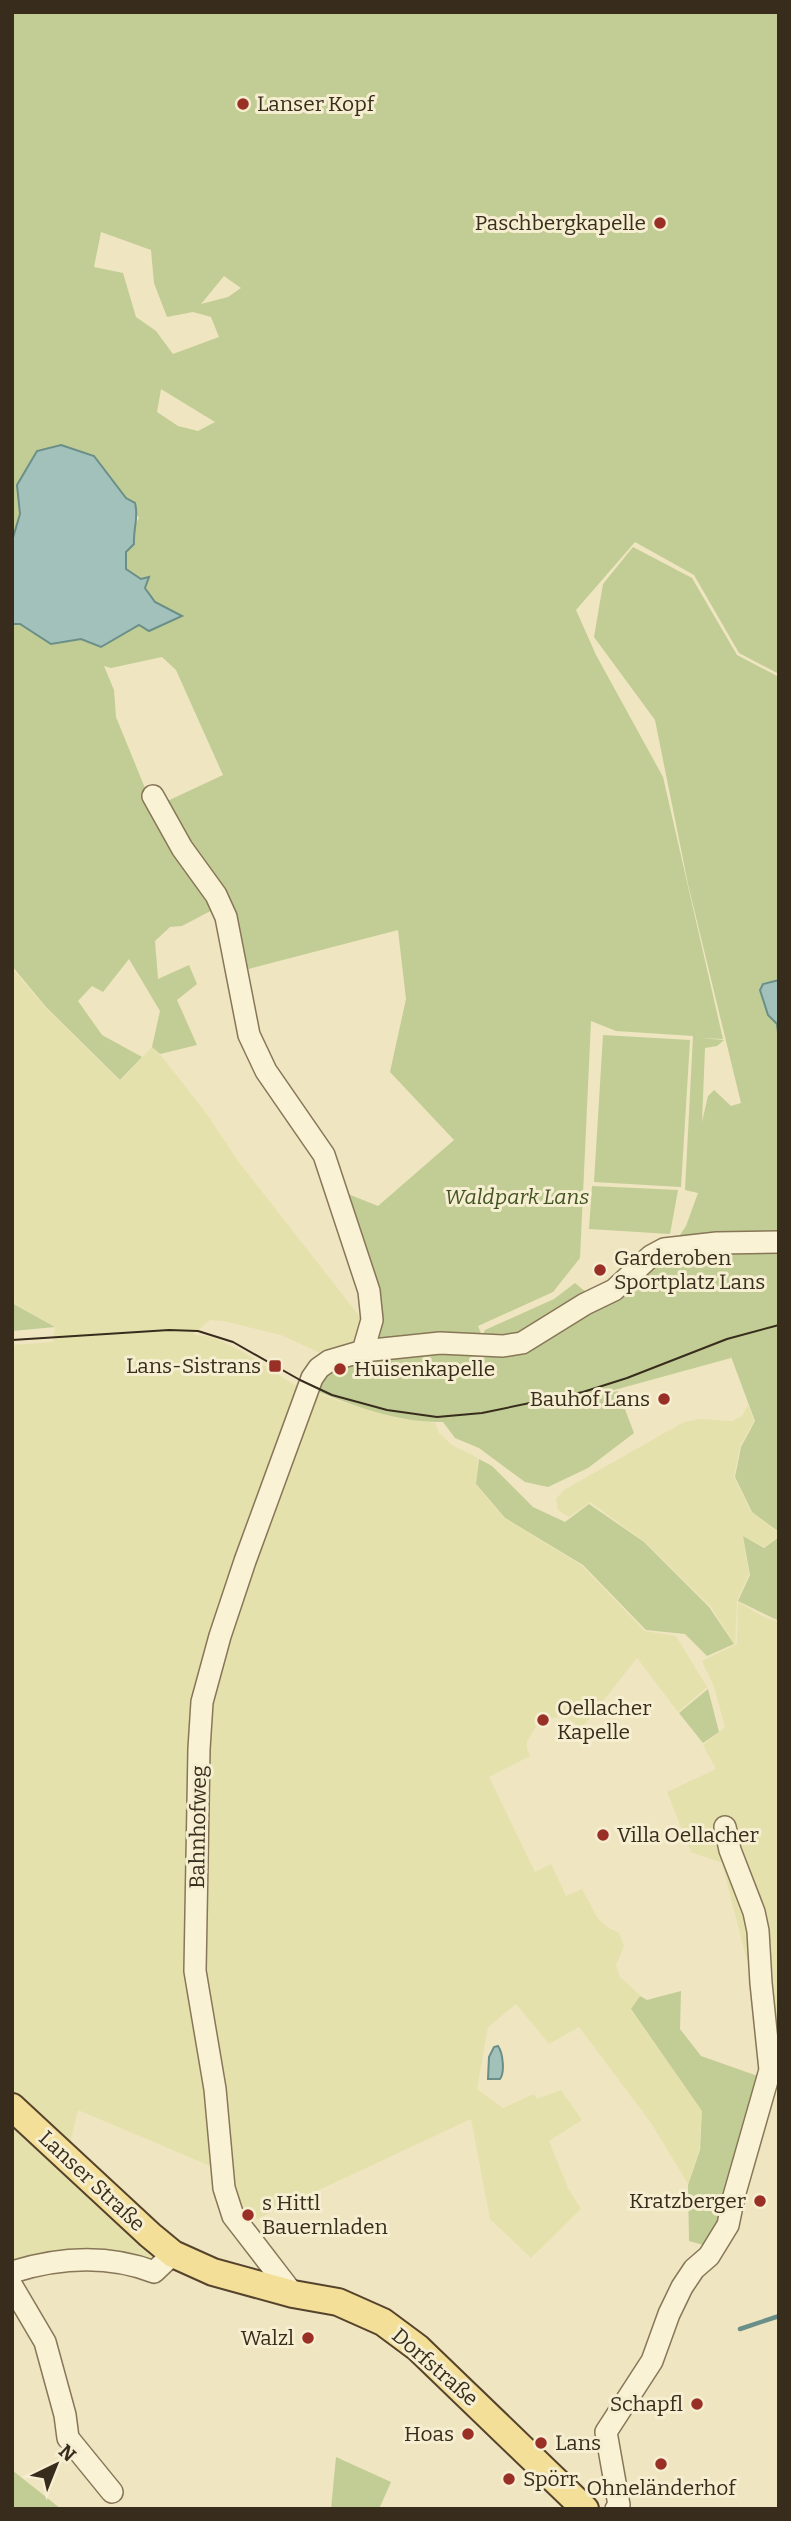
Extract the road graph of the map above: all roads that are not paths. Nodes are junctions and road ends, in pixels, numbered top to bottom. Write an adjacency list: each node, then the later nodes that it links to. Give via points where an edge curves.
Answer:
1 (153, 796): 3 (street, via 226,917 249,1035 266,1071 324,1154 369,1291 372,1320)
2 (779, 1242): 3 (street, via 709,1243 660,1250 617,1288 513,1346 440,1343)
3 (363, 1351): 9 (street, Bahnhofweg, via 329,1361 312,1378 245,1561 209,1674 200,1723 196,1978 212,2064 223,2183 233,2216)
4 (725, 1827): 12 (street, via 758,1931 771,2070 729,2221 709,2256 682,2287 652,2361 606,2432)
5 (12, 2107): 6 (main road, Lanser Straße)
6 (173, 2254): 7 (street, via 154,2272 132,2263 81,2258); 9 (main road, Dorfstraße, via 213,2272)
7 (12, 2272)
8 (12, 2286): 10 (street, via 45,2342 68,2438)
9 (293, 2294): 11 (main road, Dorfstraße, via 338,2302 383,2322 418,2348)
10 (112, 2492)
11 (585, 2509)
12 (616, 2509)

